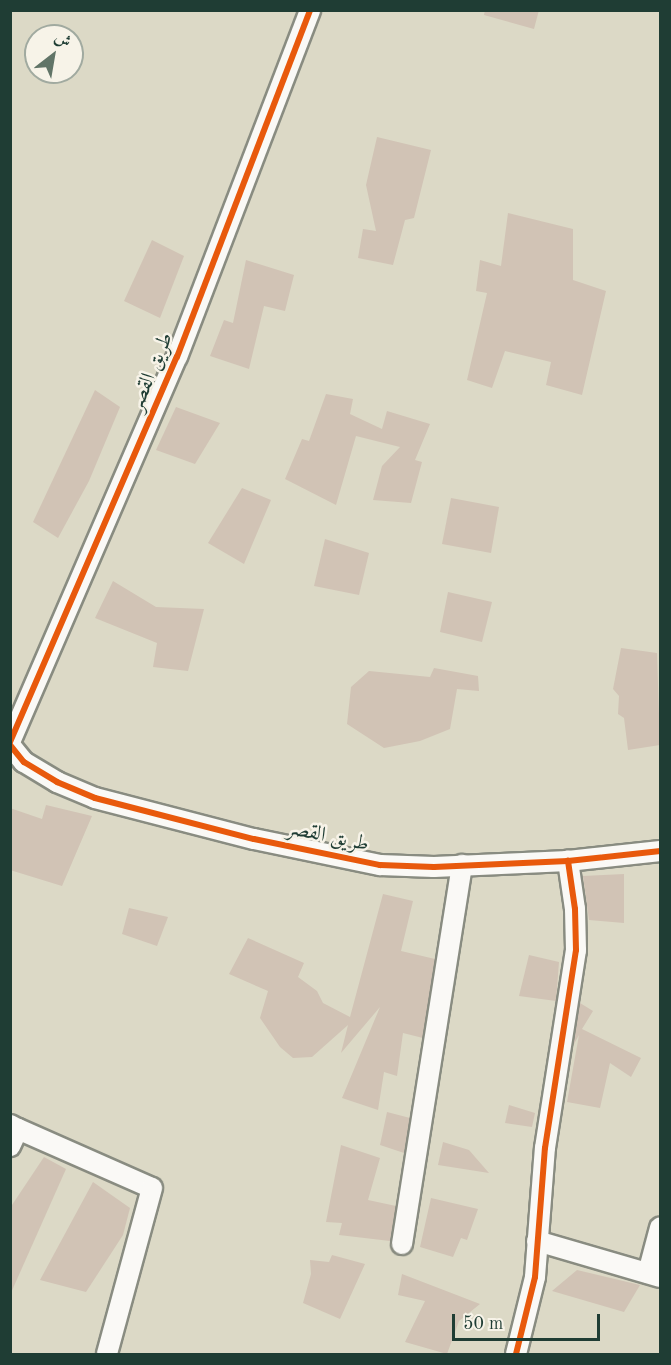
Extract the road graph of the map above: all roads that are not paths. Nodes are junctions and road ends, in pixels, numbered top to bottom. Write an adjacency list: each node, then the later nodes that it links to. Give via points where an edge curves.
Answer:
1 (310, 10): 2 (street, طريق القصر, via 177,357)
2 (10, 743): 5 (street, طريق القصر, via 24,762 57,782 106,801 254,839 380,865)
3 (660, 851): 4 (street, طريق القصر)
4 (568, 861): 5 (street, طريق القصر); 8 (street, via 576,950 555,1071)
5 (462, 865): 9 (street)
6 (13, 1134): 11 (street, via 152,1188)
7 (660, 1228): 10 (street)
8 (537, 1240): 10 (street); 12 (street, via 535,1277)
9 (402, 1244)
10 (654, 1275)
11 (107, 1354)
12 (516, 1354)

